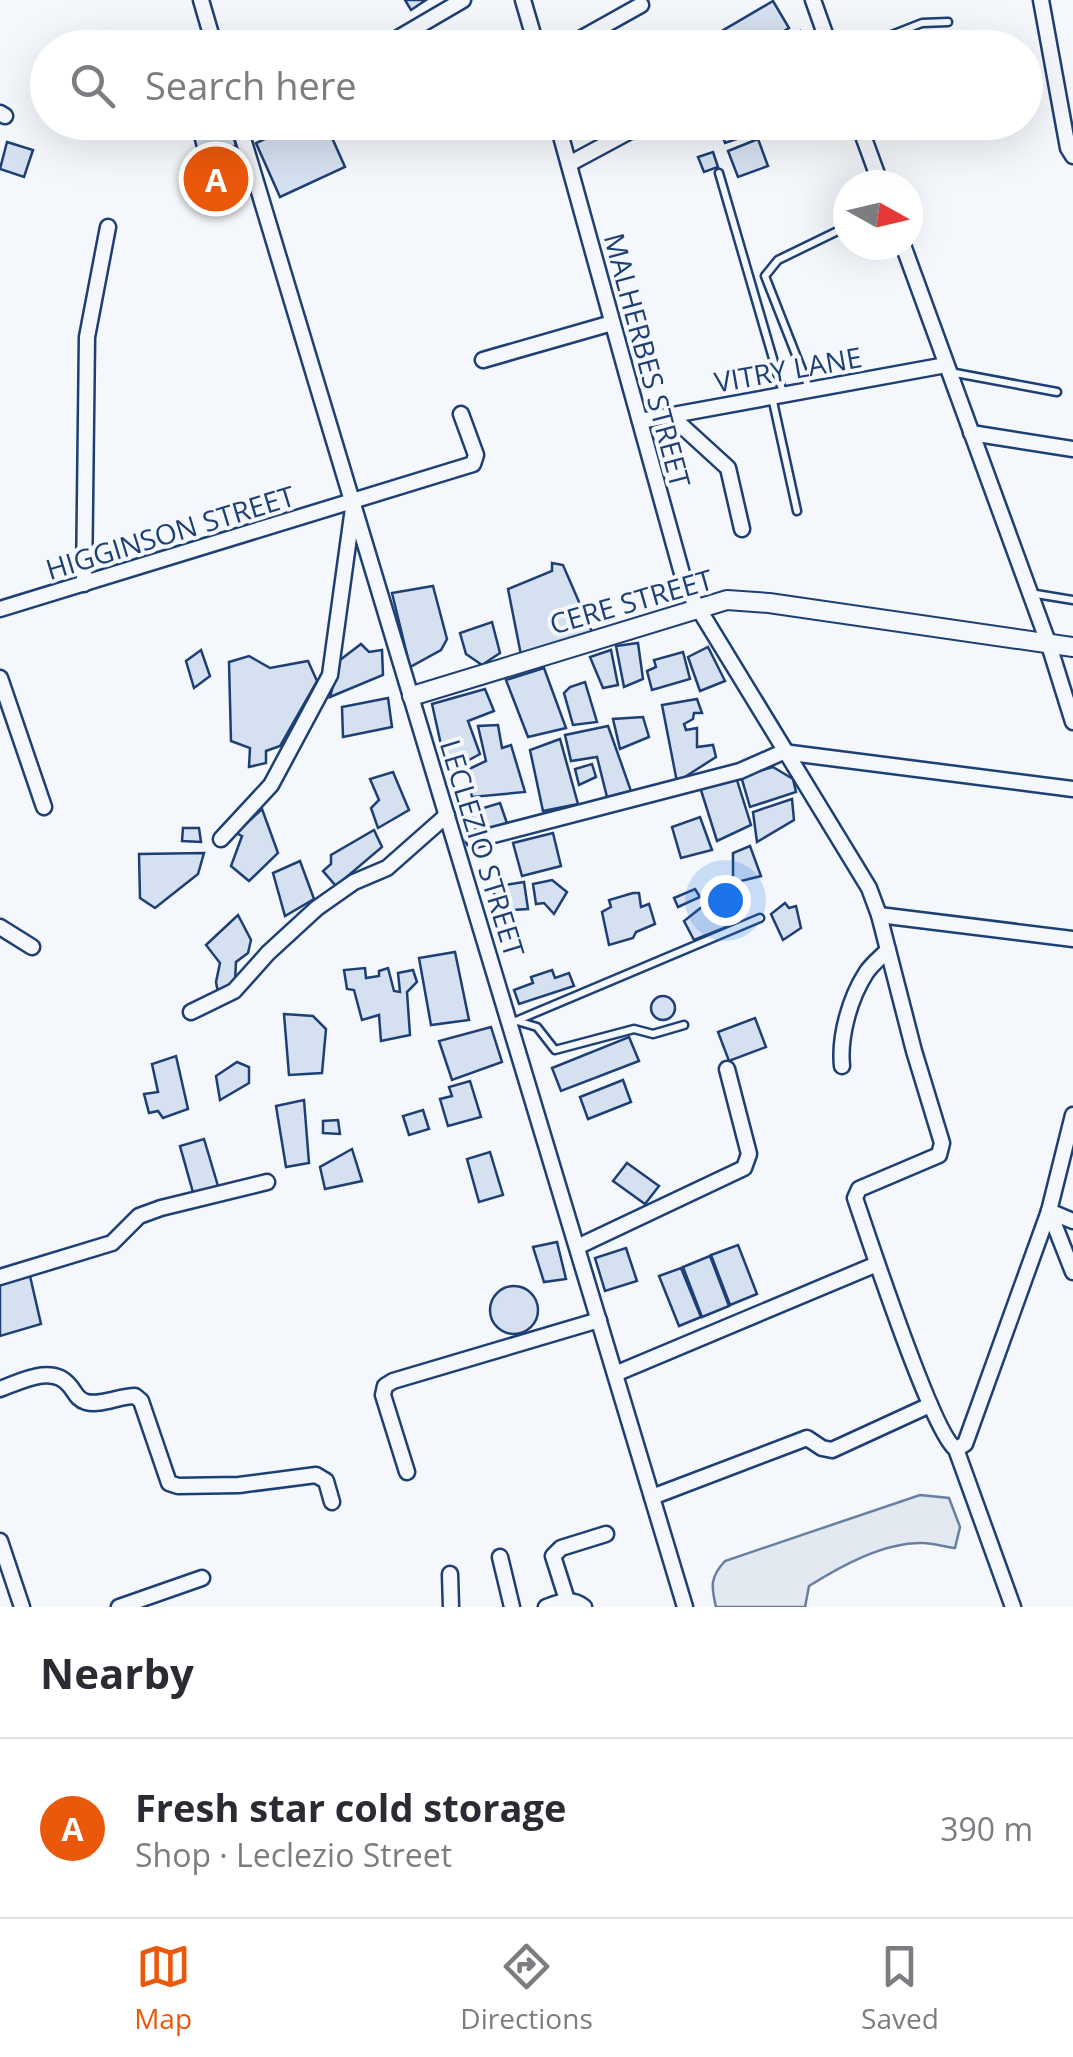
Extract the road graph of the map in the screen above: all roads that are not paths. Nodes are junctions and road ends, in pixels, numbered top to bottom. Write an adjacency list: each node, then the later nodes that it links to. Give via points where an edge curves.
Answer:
1 (201, 0): 8 (street)
2 (463, 0): 9 (street)
3 (524, 0): 10 (street)
4 (813, 0): 12 (street)
5 (1041, 0): 18 (street)
6 (641, 5): 11 (street)
7 (948, 22): 13 (lane)
8 (210, 30)
9 (411, 30)
10 (532, 30)
11 (596, 30)
12 (824, 30)
13 (904, 30)
14 (247, 140): 36 (street, LECLEZIO STREET)
15 (562, 140): 19 (street, MALHERBES STREET)
16 (613, 140): 19 (street)
17 (865, 140): 20 (street)
18 (1073, 156)
19 (568, 164): 25 (street, MALHERBES STREET)
20 (876, 170)
21 (719, 173): 30 (lane)
22 (108, 227): 39 (street, via 87,337)
23 (833, 233): 28 (lane, via 778,260 765,276)
24 (908, 260): 27 (street)
25 (612, 323): 26 (street); 33 (street, MALHERBES STREET)
26 (483, 360)
27 (947, 369): 28 (street, VITRY LANE); 29 (lane); 34 (street)
28 (810, 390): 30 (street, VITRY LANE)
29 (1057, 392)
30 (778, 396): 32 (street, VITRY LANE); 37 (lane)
31 (461, 414): 36 (street, HIGGINSON STREET, via 476,455 473,464)
32 (671, 416): 33 (street, VITRY LANE); 38 (street, via 728,468)
33 (640, 422): 42 (street, MALHERBES STREET, via 686,588)
34 (971, 433): 35 (street); 40 (street)
35 (1073, 449)
36 (354, 502): 39 (street, HIGGINSON STREET); 47 (street, LECLEZIO STREET); 53 (street, via 330,675 271,785)
37 (797, 511)
38 (742, 529)
39 (84, 584): 43 (street, HIGGINSON STREET)
40 (1030, 593): 41 (lane); 44 (street)
41 (1073, 600)
42 (698, 607): 44 (street, CERE STREET, via 727,600 770,603); 47 (street, CERE STREET); 49 (street, MALHERBES STREET)
43 (0, 609)
44 (1048, 645): 45 (street, CERE STREET); 48 (street)
45 (1073, 647)
46 (0, 678): 51 (street)
47 (412, 696): 52 (street, LECLEZIO STREET)
48 (1073, 722)
49 (783, 752): 50 (street); 54 (street, via 740,770); 55 (street, MALHERBES STREET, via 859,869)
50 (1073, 789)
51 (44, 807)
52 (447, 814): 61 (street, via 387,868 316,908 234,991); 62 (street, LECLEZIO STREET)
53 (221, 840)
54 (474, 840)
55 (880, 916): 58 (street); 60 (street, MALHERBES STREET)
56 (760, 918): 62 (lane)
57 (0, 928): 59 (street)
58 (1073, 939)
59 (32, 947)
60 (888, 950): 64 (street, via 866,973 845,1023); 71 (street, MALHERBES STREET, via 942,1143 939,1155 859,1189 855,1198)
61 (190, 1012)
62 (513, 1022): 63 (lane, via 537,1027 555,1050 634,1029 653,1034); 70 (street, LECLEZIO STREET)
63 (684, 1026)
64 (842, 1066)
65 (727, 1069): 70 (street, via 749,1154 744,1168)
66 (1073, 1115): 68 (street)
67 (268, 1182): 73 (street, via 161,1208 140,1216 112,1243)
68 (1049, 1211): 69 (street); 72 (street); 78 (street, via 965,1444)
69 (1073, 1221)
70 (577, 1247): 74 (street, LECLEZIO STREET)
71 (877, 1264): 75 (street); 77 (street)
72 (1073, 1272)
73 (0, 1278)
74 (599, 1320): 75 (street, LECLEZIO STREET); 79 (street, via 386,1386 383,1395)
75 (615, 1374): 80 (street, LECLEZIO STREET)
76 (0, 1389): 81 (street, via 54,1375 86,1402 135,1396 169,1483 238,1485 316,1474 326,1481)
77 (930, 1404): 78 (street); 80 (street, via 832,1450 807,1438)
78 (956, 1450): 96 (street)
79 (407, 1472)
80 (652, 1497): 95 (street, LECLEZIO STREET)
81 (332, 1502)
82 (606, 1534): 87 (street, via 553,1556)
83 (0, 1541): 88 (street)
84 (500, 1558): 92 (street)
85 (450, 1574): 91 (street)
86 (202, 1578): 90 (street)
87 (567, 1600): 93 (street); 94 (street)
88 (20, 1601): 89 (street)
89 (0, 1602)
90 (119, 1607)
91 (451, 1607)
92 (512, 1607)
93 (546, 1607)
94 (584, 1607)
95 (685, 1607)
96 (1012, 1607)

